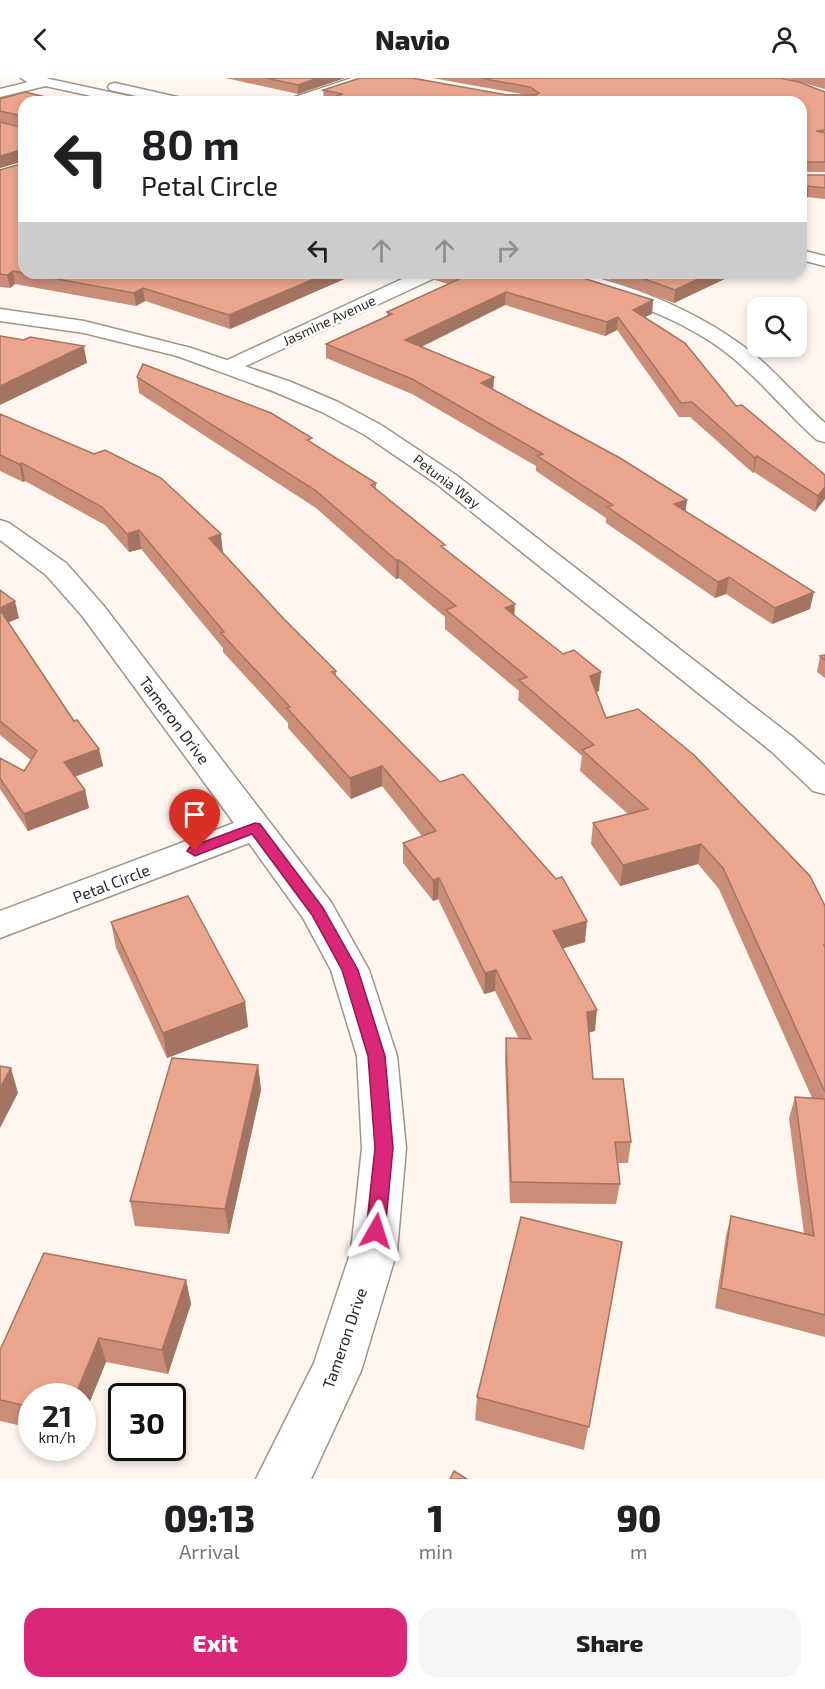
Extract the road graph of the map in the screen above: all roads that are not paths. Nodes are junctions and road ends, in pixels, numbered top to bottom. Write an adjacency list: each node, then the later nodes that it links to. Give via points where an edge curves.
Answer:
1 (27, 78): 4 (street)
2 (75, 78): 7 (street)
3 (365, 78): 8 (street)
4 (45, 82): 5 (street); 6 (street)
5 (0, 93)
6 (109, 96)
7 (154, 96)
8 (312, 96)
9 (807, 245): 10 (street)
10 (825, 249)
11 (807, 256): 12 (street)
12 (825, 261)
13 (417, 279): 16 (street, Jasmine Avenue)
14 (574, 279): 17 (street, via 624,293 695,323 750,362 797,412)
15 (0, 315): 16 (street, Petunia Way, via 134,338)
16 (228, 367): 19 (street, Petunia Way, via 330,407 411,454 783,745)
17 (825, 435)
18 (4, 533): 20 (street, Tameron Drive, via 56,569 93,611)
19 (825, 783)
20 (255, 828): 21 (street, Petal Circle); 22 (street, Tameron Drive, via 318,911 350,970 377,1056 384,1148 374,1251 336,1371)
21 (0, 926)
22 (283, 1479)

